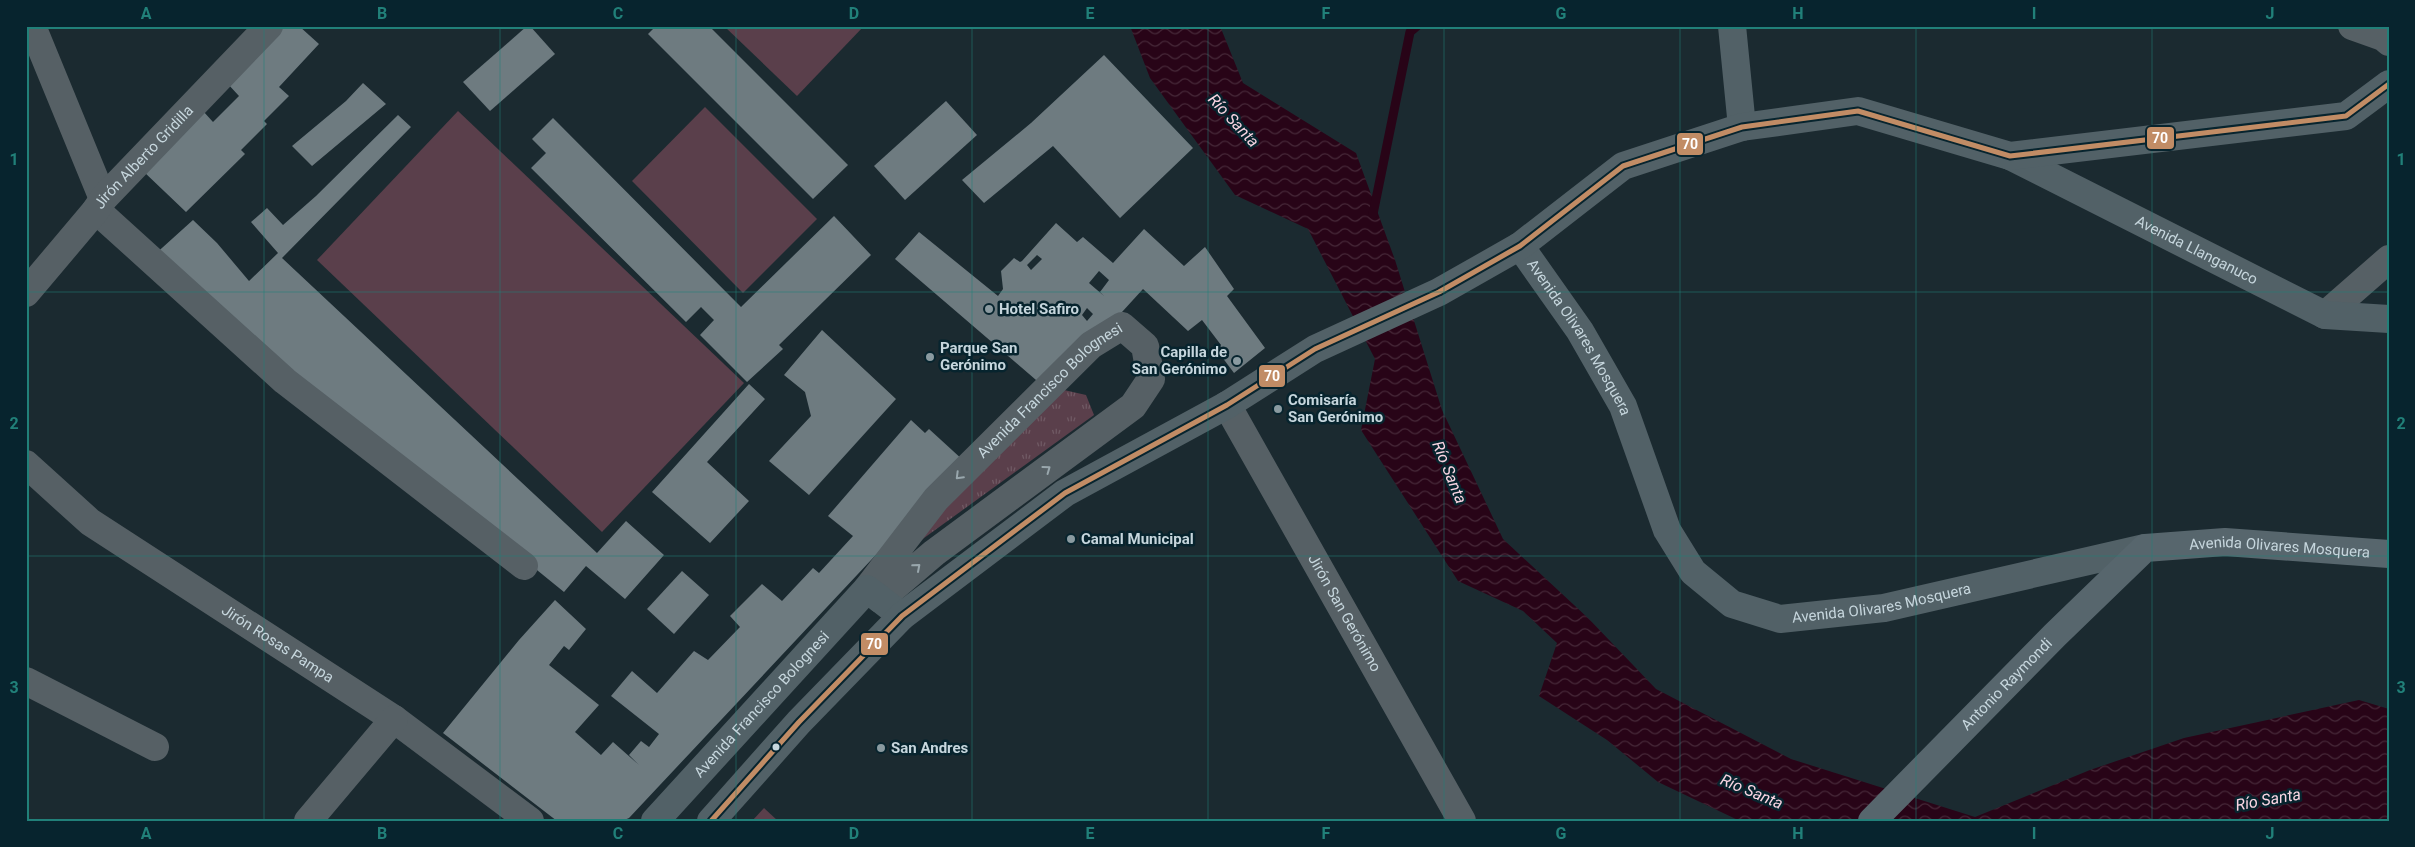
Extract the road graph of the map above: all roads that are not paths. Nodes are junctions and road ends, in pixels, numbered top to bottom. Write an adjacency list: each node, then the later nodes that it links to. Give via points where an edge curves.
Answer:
1 (32, 26): 9 (street)
2 (269, 26): 9 (street, Jirón Alberto Gridilla)
3 (1732, 26): 7 (main road)
4 (2352, 26): 5 (street)
5 (2389, 42)
6 (2389, 84): 8 (main road, via 2346,116)
7 (1742, 127): 8 (main road, via 1858,110); 10 (main road, via 1623,166)
8 (2010, 156): 13 (main road, Avenida Llanganuco)
9 (99, 204): 12 (street, Jirón Alberto Gridilla); 19 (street, via 284,380)
10 (1520, 246): 15 (main road, via 1439,292 1315,349); 17 (main road, Avenida Olivares Mosquera, via 1580,331 1623,406 1667,530 1693,572 1732,604 1780,619 1884,608)
11 (2389, 259): 13 (street)
12 (26, 293)
13 (2325, 315): 14 (main road, Avenida Llanganuco)
14 (2389, 319)
15 (1227, 405): 21 (main road, via 1066,493); 31 (street, Jirón San Gerónimo)
16 (26, 464): 24 (street, Jirón Rosas Pampa, via 90,522)
17 (2145, 548): 18 (highway, Avenida Olivares Mosquera, via 2225,542); 32 (highway, Antonio Raymondi)
18 (2389, 554)
19 (524, 566)
20 (874, 594): 20 (street, Avenida Francisco Bolognesi, one-way to 20, via 1133,406 1151,379 1145,346 1122,326 1091,345 936,498); 21 (main road); 23 (main road, Avenida Francisco Bolognesi)
21 (902, 616): 25 (main road)
22 (26, 681): 26 (street)
23 (770, 695): 25 (main road); 27 (main road, Avenida Francisco Bolognesi)
24 (394, 718): 28 (street); 29 (street, Jirón Rosas Pampa)
25 (798, 722): 30 (main road)
26 (155, 747)
27 (671, 815)
28 (308, 821)
29 (530, 821)
30 (711, 821)
31 (1462, 821)
32 (1872, 821)

